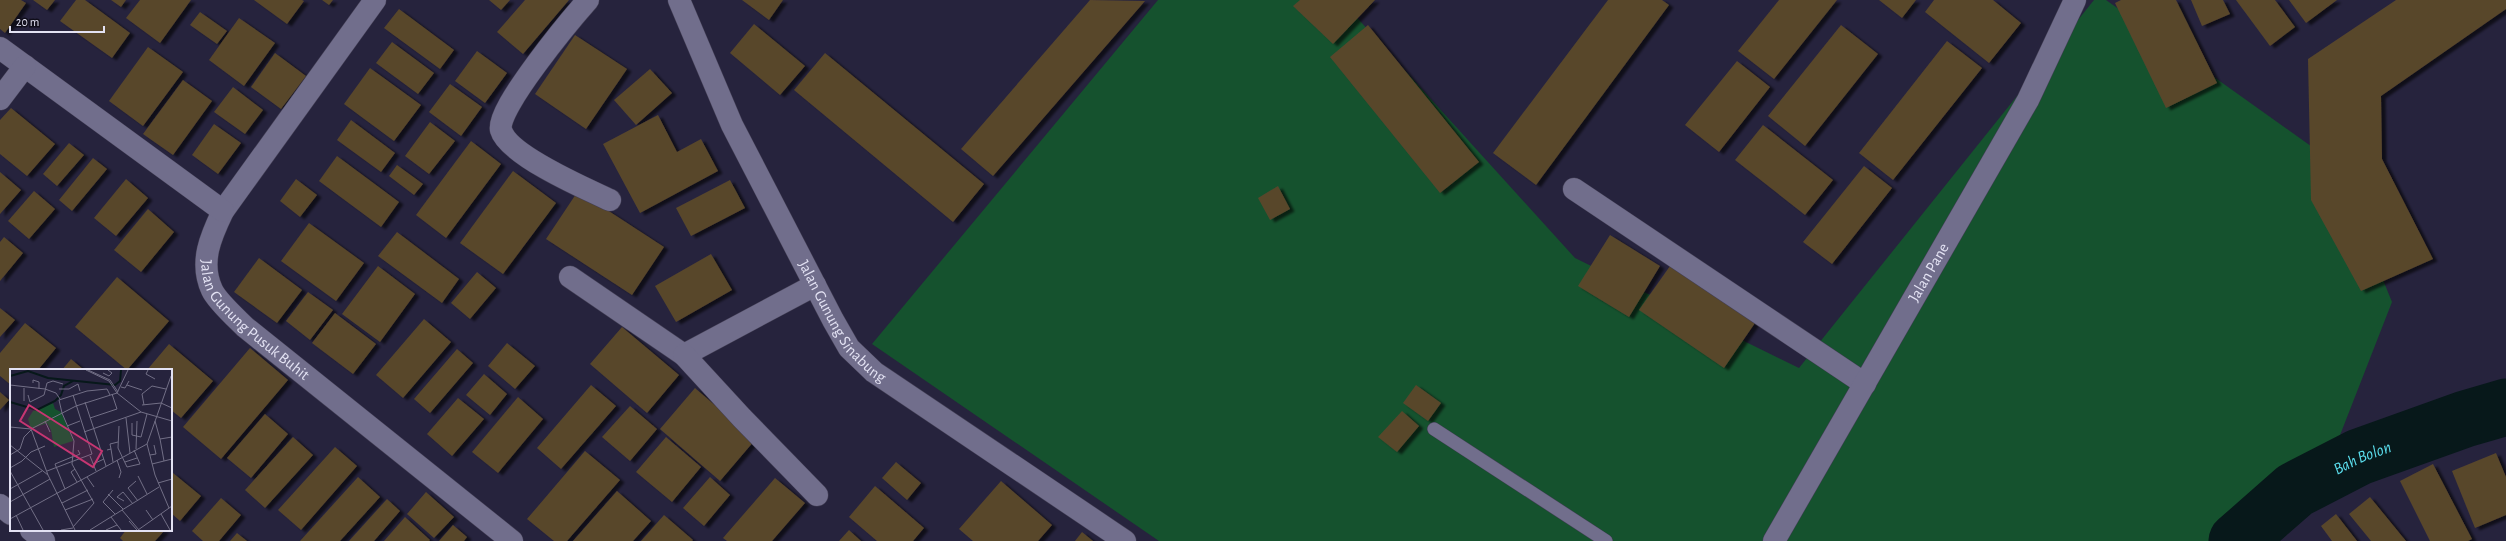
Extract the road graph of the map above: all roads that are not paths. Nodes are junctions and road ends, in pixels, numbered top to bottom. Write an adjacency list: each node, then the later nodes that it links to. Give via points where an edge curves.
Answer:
1 (375, 0): 10 (street, Jalan Gunung Pusuk Buhit)
2 (588, 0): 9 (street, via 526,79 504,112 500,126 505,138 512,145 551,172)
3 (679, 0): 12 (street, Jalan Gunung Sinabung, via 732,125)
4 (2075, 0): 14 (street, Jalan Pane, via 2028,100)
5 (0, 48): 6 (street)
6 (25, 66): 7 (street); 10 (street)
7 (0, 99)
8 (1574, 189): 14 (street)
9 (610, 200)
10 (223, 211): 21 (street, Jalan Gunung Pusuk Buhit, via 210,238 206,262 212,291 245,327)
11 (570, 277): 13 (street)
12 (814, 285): 13 (street); 22 (street, Jalan Gunung Sinabung, via 849,348 874,372)
13 (684, 355): 16 (street)
14 (1865, 384): 24 (street, Jalan Pane)
15 (1434, 429): 23 (lane)
16 (817, 494)
17 (0, 505): 18 (street)
18 (10, 513)
19 (32, 531): 20 (street)
20 (44, 541)
21 (512, 541)
22 (1125, 541)
23 (1606, 541)
24 (1774, 541)

